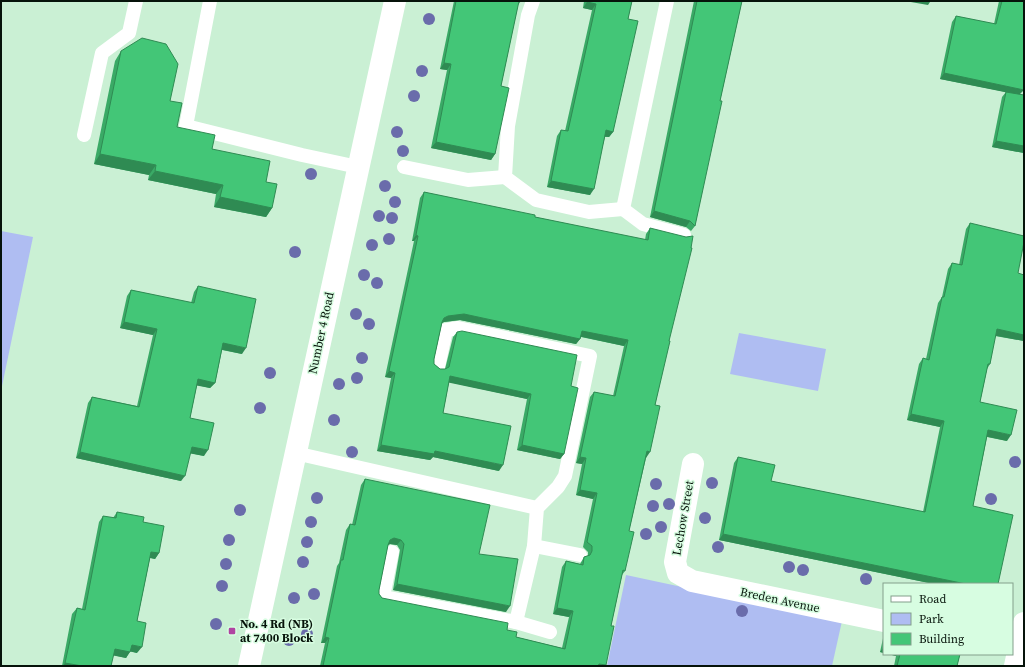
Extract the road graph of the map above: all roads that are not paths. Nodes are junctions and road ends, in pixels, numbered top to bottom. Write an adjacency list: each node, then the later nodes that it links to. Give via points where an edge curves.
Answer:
1 (136, 1): 6 (lane, via 129,32 102,53)
2 (210, 1): 7 (lane, via 186,126)
3 (395, 1): 7 (main road, Number 4 Road)
4 (533, 1): 9 (lane, via 528,15 508,126)
5 (667, 1): 10 (lane)
6 (84, 135)
7 (358, 167): 13 (main road, Number 4 Road)
8 (404, 167): 9 (lane, via 468,180)
9 (505, 177): 10 (lane, via 536,200 589,212)
10 (623, 209): 11 (lane, via 643,224)
11 (684, 234)
12 (438, 367): 15 (lane, via 446,330 458,328 590,356 565,476)
13 (295, 454): 15 (lane); 25 (main road, Number 4 Road)
14 (693, 464): 19 (main road, Lechow Street, via 675,562)
15 (537, 508): 16 (lane)
16 (534, 546): 18 (lane); 21 (lane)
17 (392, 552): 21 (lane, via 383,597)
18 (580, 555)
19 (678, 573): 20 (main road, Breden Avenue, via 692,581)
20 (883, 621)
21 (516, 622): 23 (lane)
22 (1024, 623): 24 (main road)
23 (550, 632)
24 (1017, 654)
25 (249, 666)

